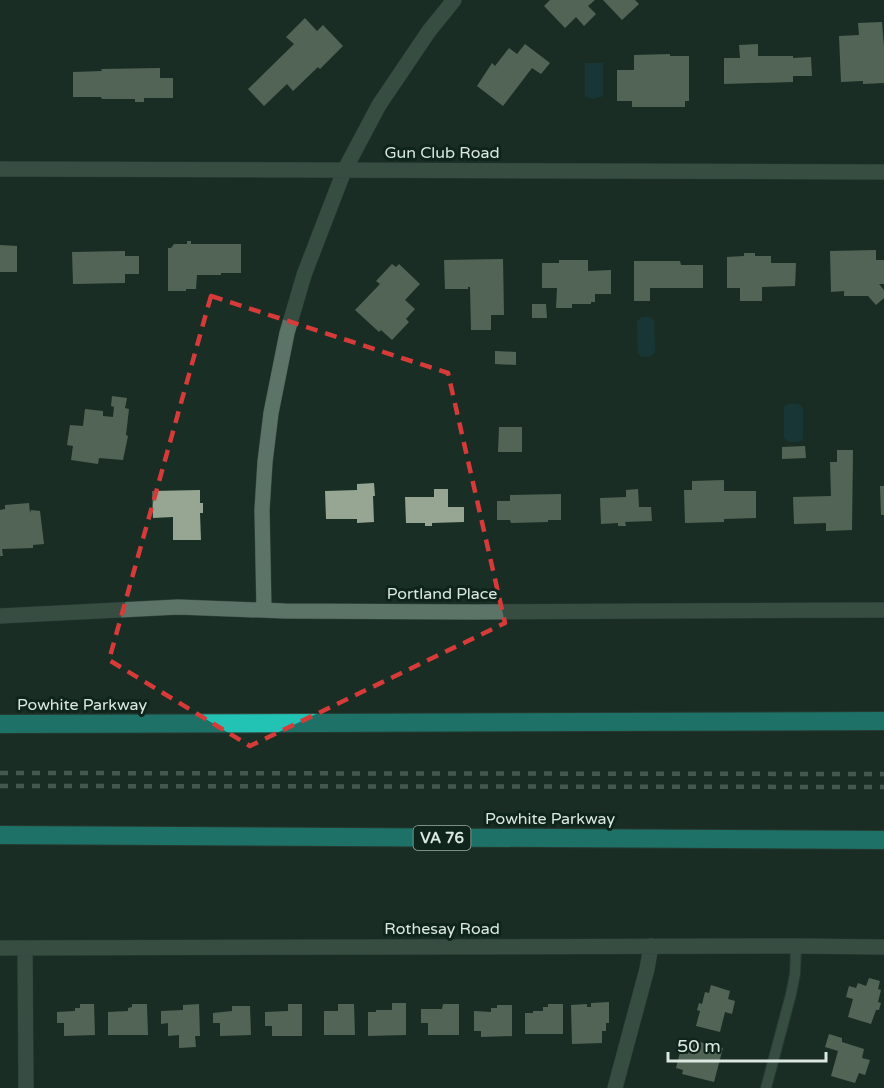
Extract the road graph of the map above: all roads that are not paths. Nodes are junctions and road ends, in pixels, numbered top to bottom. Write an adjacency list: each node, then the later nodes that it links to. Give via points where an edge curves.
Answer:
1 (454, 0): 3 (street, via 379,105)
2 (0, 169): 3 (street, Gun Club Road)
3 (344, 171): 4 (street, Gun Club Road); 5 (street, via 304,275 287,333 271,413 263,498)
4 (884, 172)
5 (264, 610): 6 (street, Portland Place); 7 (street, Portland Place, via 178,607)
6 (884, 610)
7 (0, 616)
8 (884, 721): 9 (highway, Powhite Parkway)
9 (0, 724)
10 (0, 835): 11 (highway, Powhite Parkway / VA 76)
11 (884, 840)
12 (651, 946): 13 (street, Rothesay Road); 16 (street, Rothesay Road); 18 (street)
13 (796, 946): 14 (street, Rothesay Road); 19 (lane, via 791,994)
14 (884, 947)
15 (0, 948): 16 (street, Rothesay Road)
16 (25, 948): 17 (street)
17 (26, 1088)
18 (615, 1088)
19 (766, 1088)

